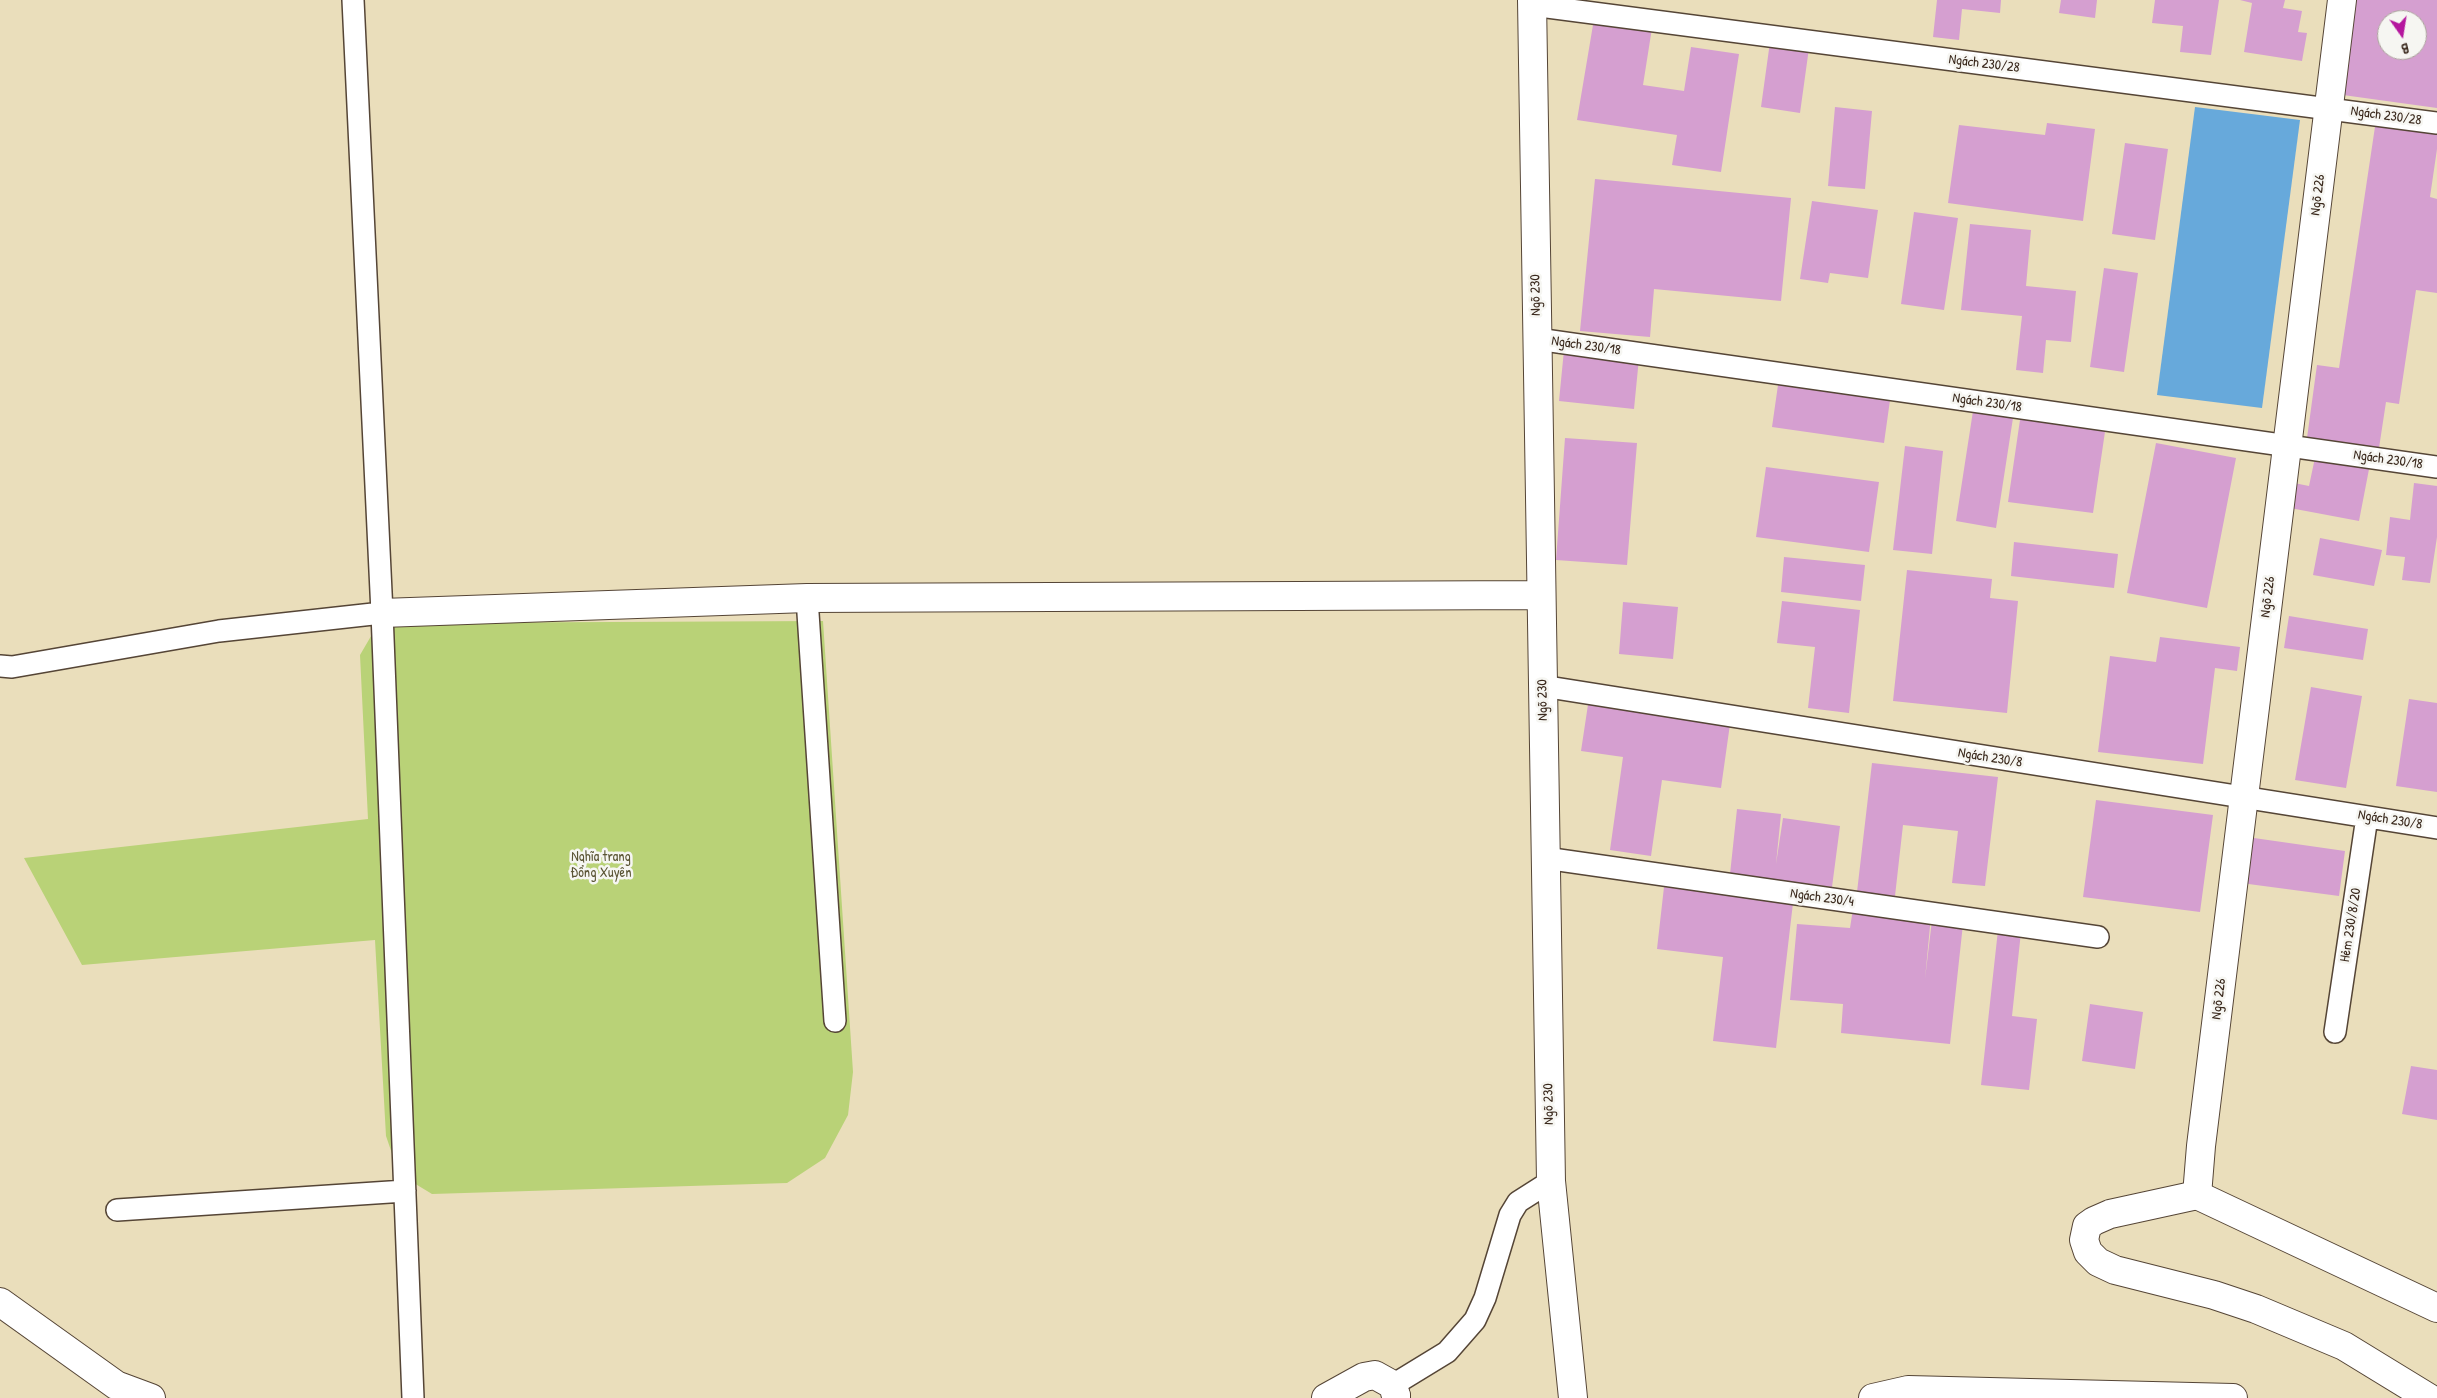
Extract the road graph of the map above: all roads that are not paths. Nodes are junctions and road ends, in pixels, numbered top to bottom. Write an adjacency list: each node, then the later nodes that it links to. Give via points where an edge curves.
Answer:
1 (353, 0): 11 (lane)
2 (2342, 0): 4 (street, Ngõ 226)
3 (1532, 2): 4 (lane, Ngách 230/28); 6 (street, Ngõ 230)
4 (2328, 109): 5 (lane, Ngách 230/28); 7 (street, Ngõ 226)
5 (2437, 123)
6 (1537, 339): 7 (lane, Ngách 230/18); 9 (street, Ngõ 230)
7 (2286, 446): 8 (lane, Ngách 230/18); 14 (street, Ngõ 226)
8 (2437, 467)
9 (1541, 595): 10 (street); 13 (street, Ngõ 230)
10 (807, 598): 11 (street); 19 (lane)
11 (382, 613): 12 (lane, via 218,631 12,667); 22 (lane)
12 (0, 666)
13 (1542, 686): 14 (lane, Ngách 230/8); 17 (street, Ngõ 230)
14 (2243, 798): 15 (lane, Ngách 230/8); 23 (street, Ngõ 226)
15 (2367, 817): 16 (lane, Ngách 230/8); 20 (lane, Hẻm 230/8/20)
16 (2437, 828)
17 (1545, 858): 18 (lane, Ngách 230/4); 21 (street, Ngõ 230)
18 (2098, 937)
19 (835, 1021)
20 (2335, 1032)
21 (1551, 1181): 27 (lane, via 1518,1202 1510,1215 1475,1320 1447,1352); 31 (street, Ngõ 230)
22 (405, 1191): 24 (lane); 29 (lane)
23 (2197, 1195): 26 (street); 34 (street, via 2094,1220 2088,1226 2084,1240 2088,1252 2098,1262 2115,1270 2256,1309 2344,1346)
24 (117, 1210)
25 (0, 1302): 28 (street, via 116,1386)
26 (2437, 1308)
27 (1395, 1393): 30 (street, via 1375,1376 1364,1377)
28 (151, 1398)
29 (413, 1398)
30 (1326, 1398)
31 (1573, 1398)
32 (1873, 1398): 33 (street, via 1908,1390)
33 (2233, 1398)
34 (2429, 1398)

